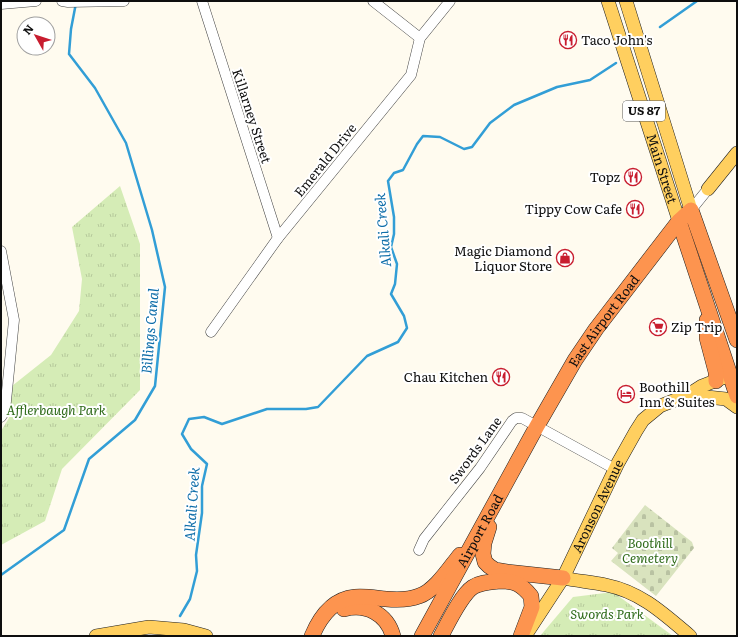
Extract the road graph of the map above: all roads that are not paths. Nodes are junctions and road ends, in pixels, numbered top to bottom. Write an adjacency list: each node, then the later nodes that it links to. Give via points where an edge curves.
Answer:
1 (36, 1): 10 (street)
2 (92, 1): 3 (street); 9 (street)
3 (124, 1)
4 (202, 1): 16 (street, Killarney Street)
5 (374, 1): 11 (street)
6 (450, 1): 11 (street, Emerald Drive)
7 (608, 1): 15 (main road, Main Street / US 87)
8 (626, 1): 14 (main road, Main Street / US 87)
9 (65, 2)
10 (1, 3)
11 (420, 38): 16 (street, Emerald Drive, via 412,74)
12 (737, 153): 13 (main road)
13 (708, 189): 14 (street)
14 (691, 210): 15 (highway); 20 (highway, US 87)
15 (679, 221): 18 (highway, US 87); 27 (highway, East Airport Road, via 596,329 571,366)
16 (278, 238): 19 (street, Emerald Drive)
17 (1, 251): 26 (street, via 14,320 5,411)
18 (707, 307): 21 (highway, US 87); 22 (highway, via 707,338)
19 (211, 332)
20 (737, 340)
21 (734, 374): 22 (main road, Aronson Avenue); 24 (highway, US 87)
22 (716, 380): 23 (main road, Aronson Avenue)
23 (688, 395): 25 (main road, Aronson Avenue, via 726,399); 28 (main road, Aronson Avenue, via 660,406 643,420)
24 (737, 396)
25 (737, 407)
26 (1, 417)
27 (537, 426): 28 (street, Swords Lane); 29 (highway, Airport Road); 31 (street, Swords Lane, via 522,418 512,420 480,468 424,539)
28 (615, 469): 32 (main road, Aronson Avenue)
29 (497, 500): 30 (highway, Airport Road); 32 (highway, via 484,543 485,562 495,570)
30 (482, 528): 34 (highway, via 438,582 421,596 408,600 356,597 342,600 330,607); 39 (highway, Airport Road)
31 (420, 550)
32 (563, 578): 33 (main road); 42 (main road, Aronson Avenue)
33 (583, 582): 43 (main road, via 563,593); 44 (main road, via 625,590 648,601)
34 (319, 622): 37 (highway); 38 (highway, via 337,611 363,607 380,615)
35 (96, 636): 36 (main road, via 149,627 184,630)
36 (206, 636)
37 (312, 636)
38 (393, 636)
39 (422, 636)
40 (441, 636): 41 (highway, via 458,605 472,587 484,582 501,581 520,584 531,596 532,607)
41 (521, 636)
42 (525, 636)
43 (528, 636)
44 (690, 636)

